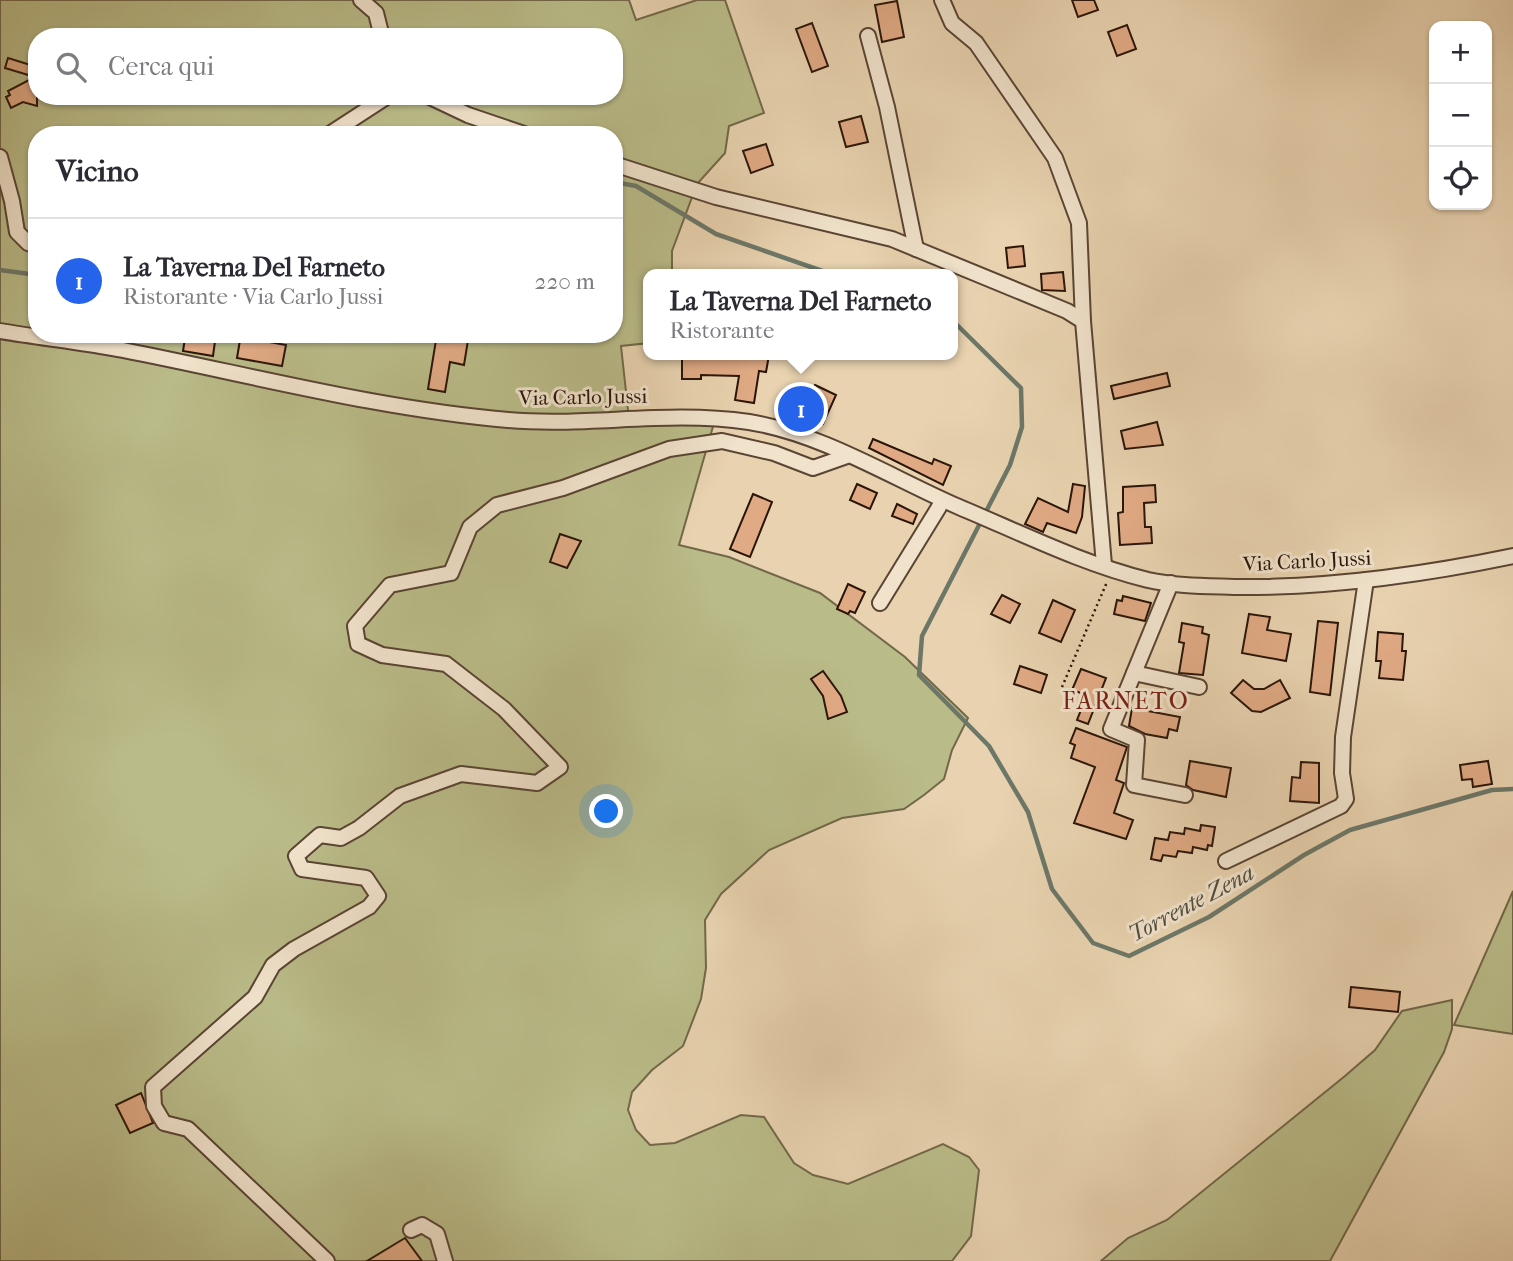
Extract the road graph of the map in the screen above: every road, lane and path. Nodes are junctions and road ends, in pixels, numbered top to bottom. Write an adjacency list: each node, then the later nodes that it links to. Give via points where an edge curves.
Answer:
1 (361, 0): 3 (street, via 376,13)
2 (943, 0): 13 (street, via 952,23 976,43 1055,159 1079,223)
3 (380, 28)
4 (868, 36): 12 (street)
5 (374, 105): 7 (street)
6 (446, 105): 8 (street)
7 (342, 126)
8 (499, 126)
9 (0, 157): 11 (street, via 17,233)
10 (623, 166): 12 (street, via 716,197 892,239)
11 (28, 243)
12 (916, 249): 13 (street)
13 (1083, 321): 20 (street)
14 (0, 331): 15 (street, Via Carlo Jussi)
15 (28, 335)
16 (80, 343): 17 (street, Via Carlo Jussi, via 361,399 505,420 559,423 685,416 752,423 809,439)
17 (847, 456): 20 (street, Via Carlo Jussi); 30 (street, via 813,468 722,441 668,449 562,488 497,505 470,527 451,573 390,585 355,626 358,644 382,655 446,664 504,709 560,766 537,783 461,774 400,796 341,838 320,835 296,856 302,869 366,878 378,896 369,907 273,965 255,997 153,1087 154,1106 164,1123 188,1129)
18 (939, 507): 23 (street)
19 (1513, 556): 21 (street, Via Carlo Jussi)
20 (1106, 572): 22 (street, Via Carlo Jussi); 25 (path)
21 (1366, 580): 22 (street, Via Carlo Jussi, via 1277,587); 28 (street, via 1343,737 1346,799 1341,806)
22 (1171, 583): 24 (street)
23 (880, 603)
24 (1134, 673): 26 (street); 27 (street, via 1111,729 1137,740 1134,785)
25 (1062, 687)
26 (1199, 687)
27 (1185, 795)
28 (1226, 861)
29 (411, 1230): 31 (street, via 422,1225 437,1234)
30 (327, 1261)
31 (445, 1261)

